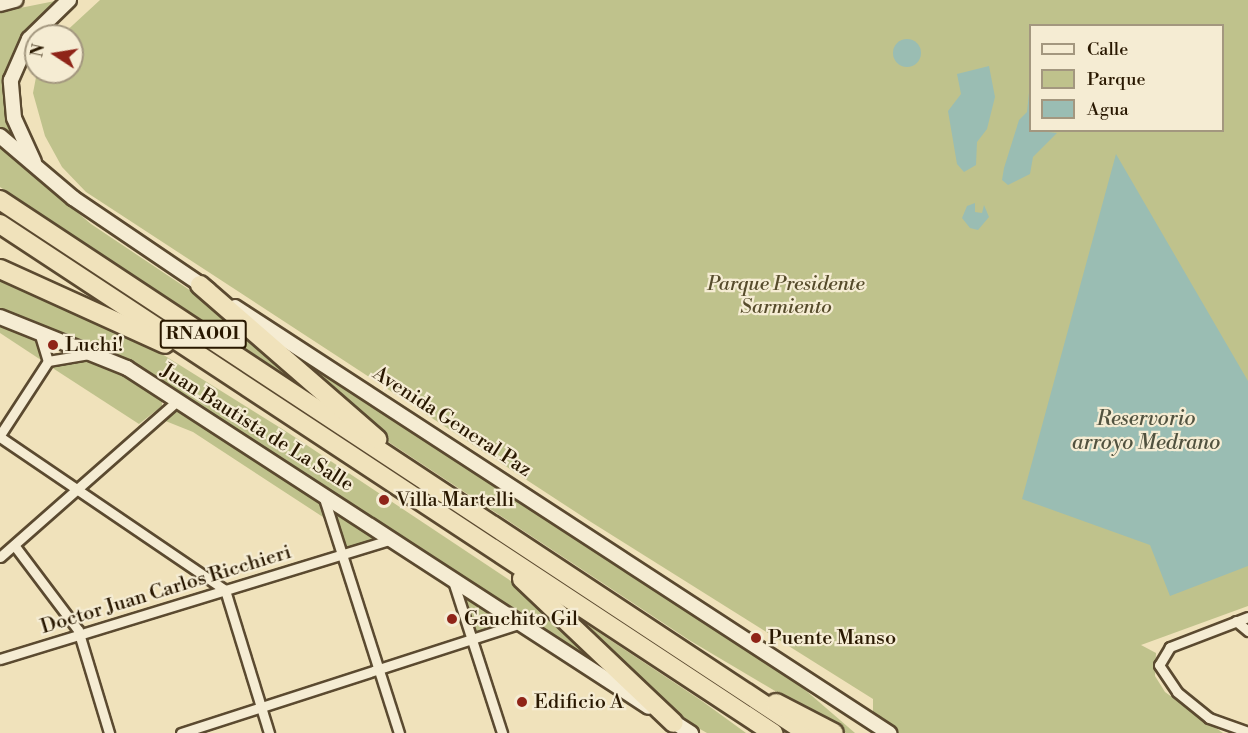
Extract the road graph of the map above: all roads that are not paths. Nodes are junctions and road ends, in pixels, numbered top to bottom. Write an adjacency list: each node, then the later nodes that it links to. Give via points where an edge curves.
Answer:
1 (15, 0): 3 (street)
2 (69, 0): 5 (street, via 29,39 11,80 14,118)
3 (0, 4)
4 (0, 136): 5 (street, Avenida General Paz)
5 (39, 169): 9 (street, Avenida General Paz)
6 (0, 200): 17 (highway, RNA001)
7 (0, 224): 14 (highway, RNA001)
8 (0, 269): 14 (highway, via 89,305)
9 (200, 285): 17 (highway); 49 (street, Avenida General Paz)
10 (0, 317): 11 (street, Juan Bautista de La Salle)
11 (39, 332): 12 (street, Juan Bautista de La Salle); 13 (street)
12 (96, 353): 13 (street); 15 (street, Juan Bautista de La Salle)
13 (48, 361): 16 (street)
14 (240, 382): 20 (highway, RNA001)
15 (178, 400): 18 (street); 19 (street, Juan Bautista de La Salle)
16 (0, 436): 18 (street)
17 (405, 468): 35 (highway, RNA001)
18 (79, 488): 22 (street); 26 (street)
19 (322, 492): 21 (street, Juan Bautista de La Salle); 23 (street)
20 (471, 534): 36 (highway, RNA001); 38 (highway)
21 (393, 539): 23 (street, Doctor Juan Carlos Ricchieri); 25 (street, Juan Bautista de La Salle)
22 (14, 544): 24 (street); 31 (street)
23 (343, 555): 26 (street, Doctor Juan Carlos Ricchieri); 34 (street)
24 (0, 557)
25 (452, 578): 29 (street, Juan Bautista de La Salle); 32 (street)
26 (225, 590): 31 (street, Doctor Juan Carlos Ricchieri); 37 (street)
27 (1248, 617): 28 (street)
28 (1236, 621): 30 (street); 39 (street, via 1170,647 1159,665 1166,681 1196,708)
29 (521, 623): 32 (street); 38 (street, Juan Bautista de La Salle)
30 (1248, 632)
31 (80, 634): 33 (street, Doctor Juan Carlos Ricchieri); 40 (street)
32 (472, 641): 34 (street); 44 (street)
33 (0, 659)
34 (380, 670): 37 (street); 43 (street)
35 (736, 685): 47 (highway, RNA001); 48 (highway)
36 (732, 706): 45 (highway); 46 (highway, RNA001)
37 (262, 708): 41 (street); 42 (street)
38 (685, 730)
39 (1248, 732)
40 (109, 733)
41 (181, 733)
42 (269, 733)
43 (399, 733)
44 (502, 733)
45 (760, 733)
46 (773, 733)
47 (807, 733)
48 (834, 733)
49 (889, 733)

